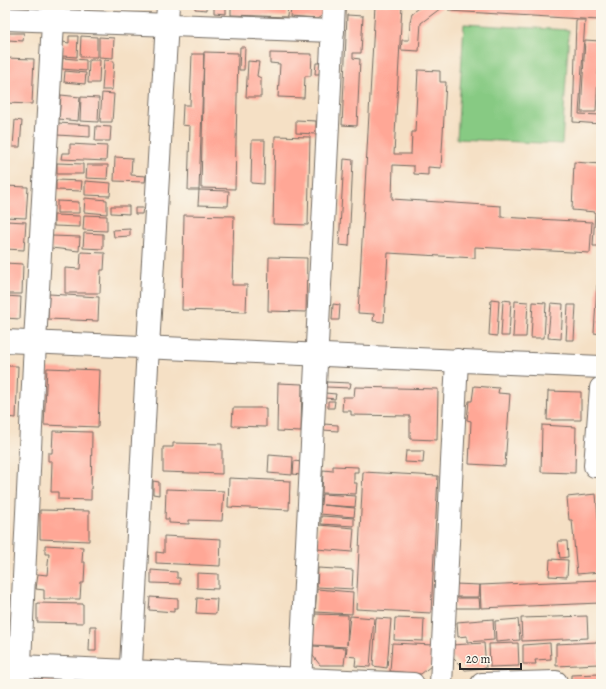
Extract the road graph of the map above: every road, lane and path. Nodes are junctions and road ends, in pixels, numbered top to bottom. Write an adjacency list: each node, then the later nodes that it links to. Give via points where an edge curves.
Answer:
1 (334, 5): 5 (street)
2 (54, 13): 3 (street); 4 (street); 7 (street)
3 (168, 15): 5 (street); 8 (street)
4 (5, 19)
5 (332, 30): 9 (street)
6 (5, 341): 7 (street)
7 (35, 342): 8 (street); 14 (street)
8 (148, 346): 9 (street); 15 (street)
9 (318, 354): 10 (street); 17 (street)
10 (457, 360): 11 (street); 19 (street)
11 (601, 367)
12 (601, 388): 13 (street)
13 (595, 466)
14 (20, 675): 15 (street)
15 (130, 678): 16 (street)
16 (243, 680): 17 (street)
17 (300, 681): 18 (street)
18 (413, 684)
19 (441, 684)
20 (482, 684): 21 (street)
21 (556, 684)

